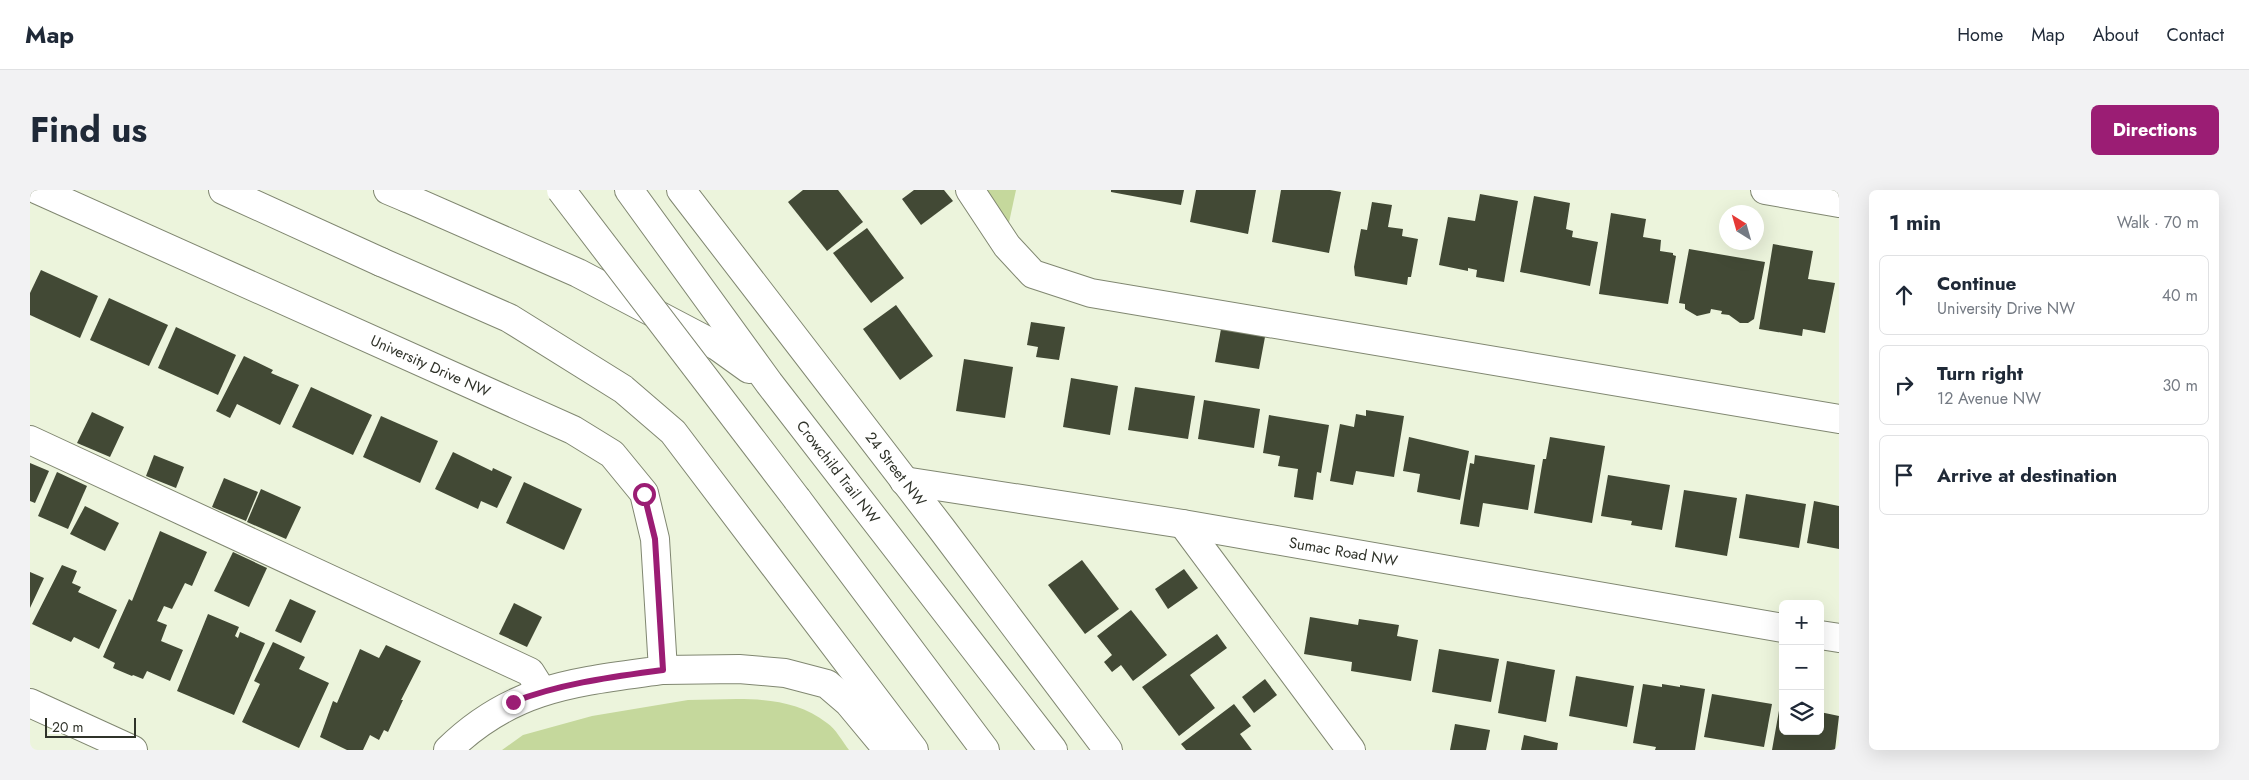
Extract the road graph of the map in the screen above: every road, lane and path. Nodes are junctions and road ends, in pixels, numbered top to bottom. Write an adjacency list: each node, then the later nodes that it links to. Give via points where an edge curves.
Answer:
1 (38, 190): 18 (main road, University Drive NW, via 574,430 612,454 644,494 655,539)
2 (223, 190): 24 (main road, via 509,318 624,388 673,432)
3 (561, 190): 25 (main road, bridge)
4 (629, 190): 10 (main road, Crowchild Trail NW)
5 (681, 190): 13 (main road, 24 Street NW)
6 (970, 190): 11 (main road, via 1006,246 1033,274 1091,293)
7 (1765, 190): 9 (main road)
8 (397, 194): 10 (main road, via 578,273 717,346)
9 (1839, 203)
10 (768, 384): 26 (main road, Crowchild Trail NW)
11 (1839, 419)
12 (30, 440): 19 (main road, via 530,672)
13 (904, 481): 14 (main road, Sumac Road NW); 27 (main road, 24 Street NW)
14 (1183, 524): 15 (main road, Sumac Road NW); 28 (main road)
15 (1779, 627)
16 (1824, 636): 17 (main road)
17 (1839, 638)
18 (663, 670): 19 (main road); 23 (main road, via 776,672 828,684 848,702)
19 (542, 691): 22 (main road, via 513,702 486,718)
20 (30, 703): 21 (main road)
21 (133, 750)
22 (448, 750)
23 (888, 750)
24 (914, 750)
25 (985, 750)
26 (1054, 750)
27 (1108, 750)
28 (1351, 750)

